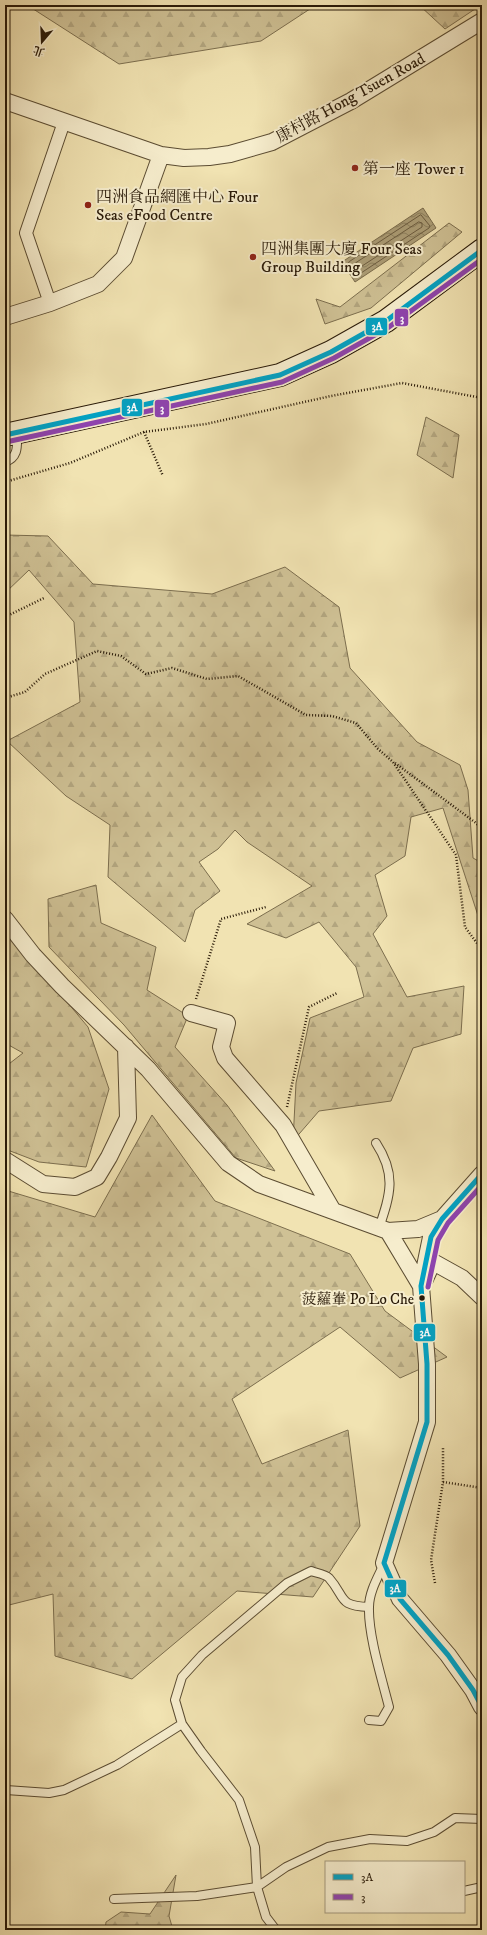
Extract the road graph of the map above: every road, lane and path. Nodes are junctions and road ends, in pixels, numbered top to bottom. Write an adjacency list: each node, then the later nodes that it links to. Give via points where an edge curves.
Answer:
1 (482, 21): 4 (street, 康村路 Hong Tsuen Road, via 351,101 272,142 209,157 184,158)
2 (5, 101): 3 (street, 康村路 Hong Tsuen Road)
3 (64, 122): 4 (street, 康村路 Hong Tsuen Road); 6 (street, via 26,233)
4 (161, 155): 6 (street, via 124,258 98,284)
5 (482, 250): 10 (main road, via 361,337 280,374)
6 (50, 303): 7 (street)
7 (5, 317)
8 (482, 398): 9 (path, via 402,383 206,424)
9 (144, 432): 12 (path); 13 (path, via 70,463)
10 (11, 434): 11 (lane, via 17,452 12,459)
11 (5, 462)
12 (163, 476)
13 (5, 482)
14 (44, 598): 15 (path)
15 (5, 617)
16 (5, 698): 17 (path, via 25,692 45,674 97,651 121,656 146,674 172,668 207,679 238,676 306,715 332,716 356,723)
17 (393, 762): 18 (path); 23 (path, via 456,855 465,927)
18 (482, 830)
19 (9, 892): 20 (path)
20 (5, 896)
21 (266, 907): 25 (path, via 221,919)
22 (5, 919): 26 (street, via 62,986)
23 (482, 950)
24 (337, 993): 27 (path, via 309,1007)
25 (191, 1013): 27 (street, via 228,1023 221,1047 225,1058)
26 (126, 1047): 29 (street, via 128,1118 97,1177 75,1187 43,1184); 31 (street, via 228,1163 259,1184)
27 (283, 1125): 31 (street)
28 (376, 1144): 33 (lane, via 386,1162 390,1185)
29 (5, 1160)
30 (482, 1174): 32 (street)
31 (333, 1211): 33 (street)
32 (442, 1219): 33 (street, via 418,1229); 34 (street, via 431,1237)
33 (384, 1230): 34 (street)
34 (421, 1286): 35 (street, via 435,1263 462,1278); 39 (street, via 427,1364 427,1422)
35 (482, 1297)
36 (443, 1448): 37 (path)
37 (443, 1482): 38 (path); 40 (path, via 431,1560)
38 (482, 1488)
39 (384, 1563): 41 (lane, via 372,1590); 42 (street, via 400,1599 448,1655)
40 (435, 1583)
41 (369, 1607): 43 (lane, via 389,1707 381,1721); 44 (lane, via 352,1606 342,1598 328,1577 311,1571 287,1583 202,1655 182,1677 175,1700)
42 (482, 1707)
43 (369, 1720)
44 (182, 1724): 45 (lane, via 117,1765 64,1790 49,1793); 47 (lane, via 239,1800 255,1847)
45 (6, 1790)
46 (482, 1819): 47 (lane, via 455,1818 434,1832 407,1841 370,1839 328,1847 286,1867)
47 (257, 1887): 50 (lane, via 197,1896); 51 (lane, via 266,1917)
48 (482, 1887): 49 (lane)
49 (465, 1891)
50 (114, 1899)
51 (276, 1930)

